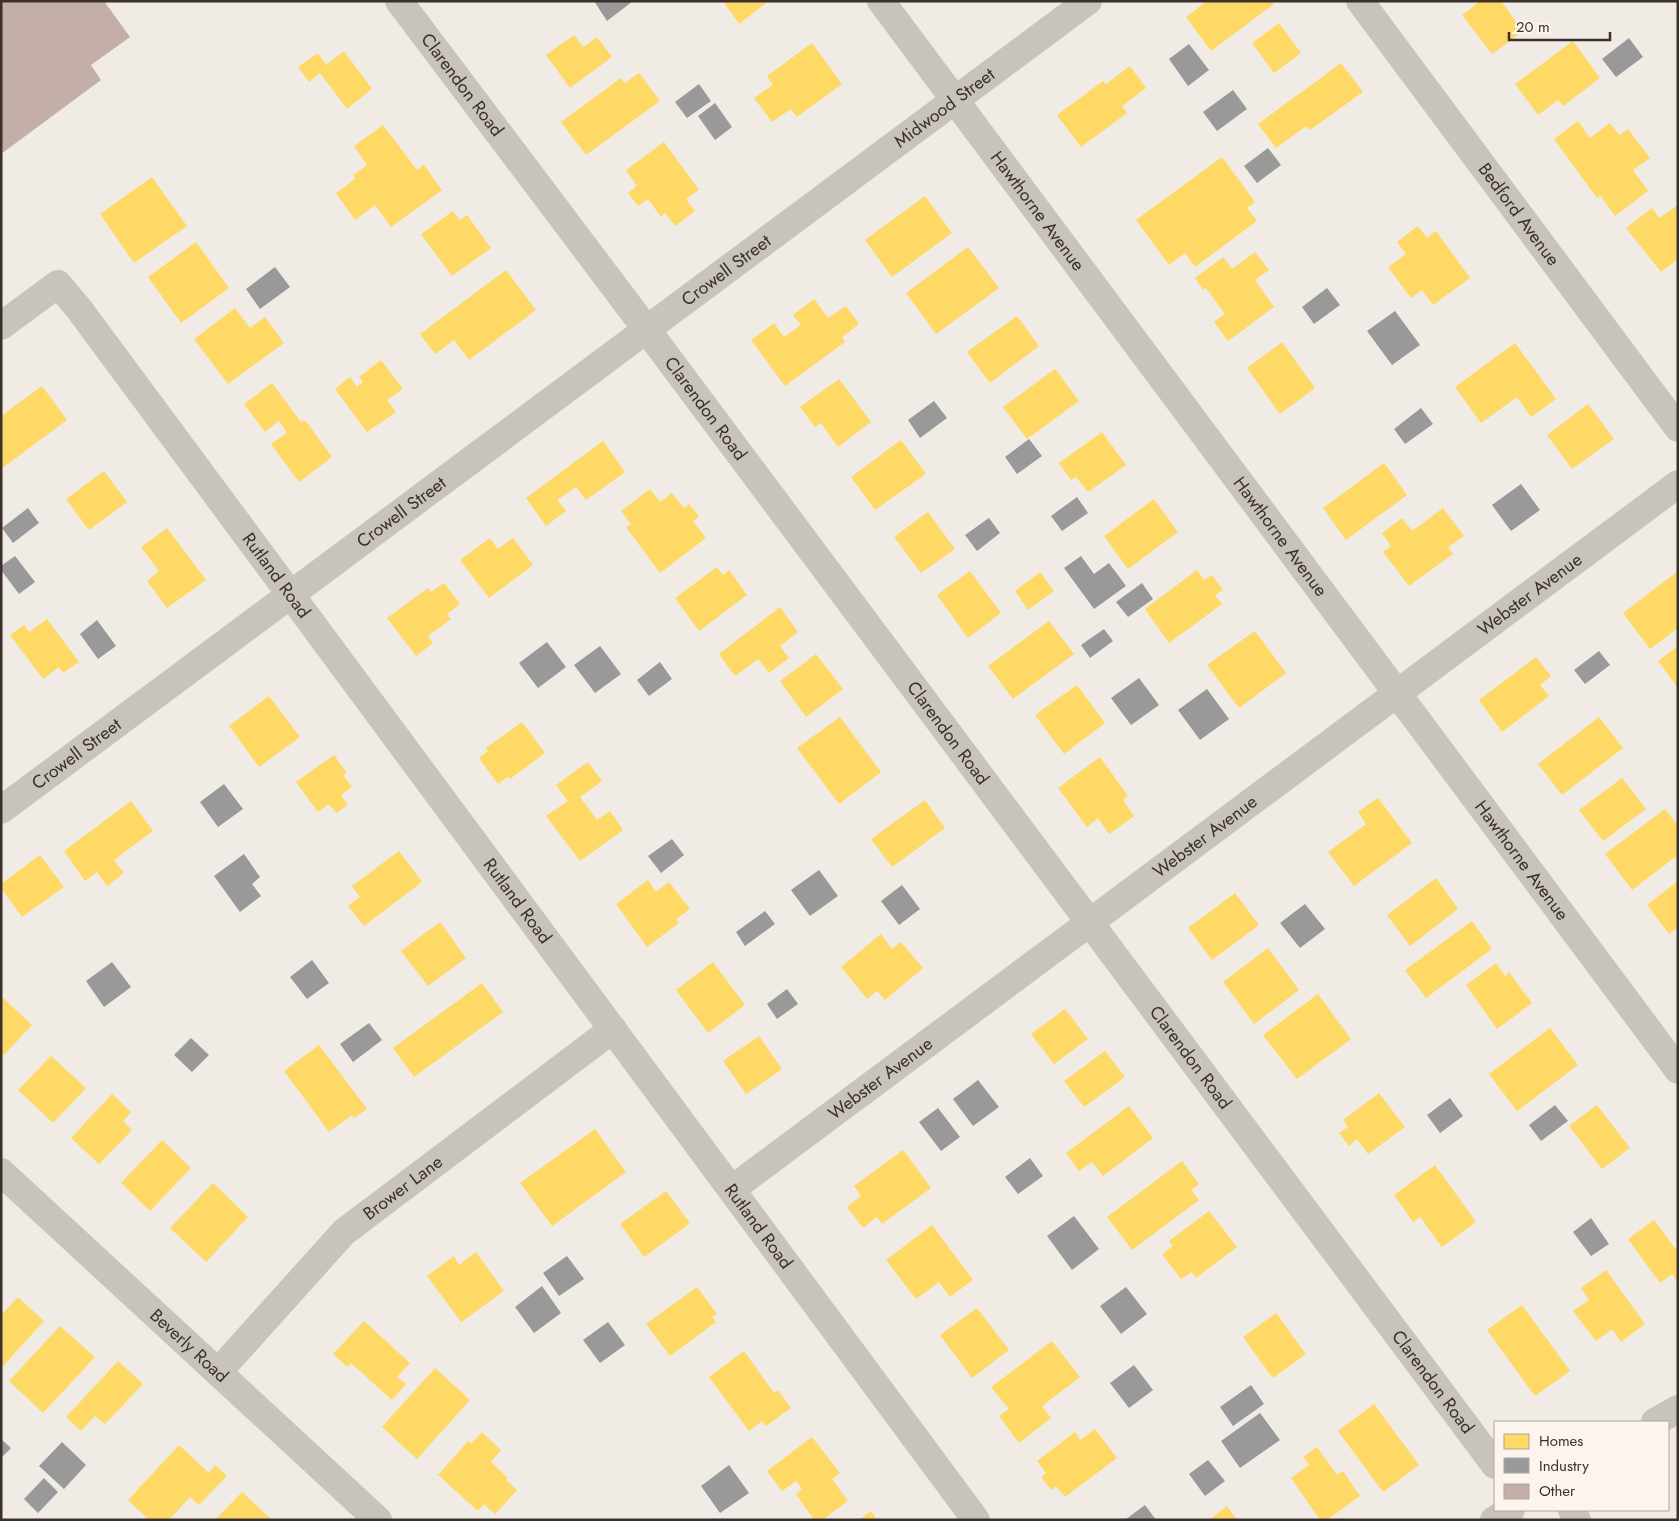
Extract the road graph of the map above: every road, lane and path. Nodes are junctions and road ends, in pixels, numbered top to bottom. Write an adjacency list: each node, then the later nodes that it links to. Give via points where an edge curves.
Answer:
1 (399, 1): 8 (street, Clarendon Road)
2 (881, 1): 5 (street, Hawthorne Avenue)
3 (1088, 1): 5 (street, Midwood Street)
4 (1360, 1): 9 (street, Bedford Avenue)
5 (955, 100): 6 (street, Midwood Street); 12 (street, Hawthorne Avenue)
6 (802, 214): 8 (street, Crowell Street)
7 (1, 326): 11 (street, Rutland Road, via 58,284)
8 (647, 330): 11 (street, Crowell Street); 14 (street, Clarendon Road)
9 (1678, 428)
10 (1678, 484): 12 (street, Webster Avenue)
11 (290, 595): 13 (street, Crowell Street); 15 (street, Rutland Road)
12 (1397, 693): 14 (street, Webster Avenue); 16 (street, Hawthorne Avenue)
13 (1, 810)
14 (1089, 923): 18 (street, Webster Avenue); 22 (street, Clarendon Road)
15 (613, 1029): 18 (street, Rutland Road); 19 (street, Brower Lane, via 344,1232)
16 (1678, 1070)
17 (1, 1172): 19 (street, Beverly Road)
18 (732, 1189): 25 (street, Rutland Road)
19 (218, 1372): 24 (street, Beverly Road)
20 (1678, 1409): 21 (street)
21 (1657, 1421)
22 (1494, 1464)
23 (1509, 1511): 26 (street)
24 (378, 1520)
25 (976, 1520)
26 (1494, 1520)

